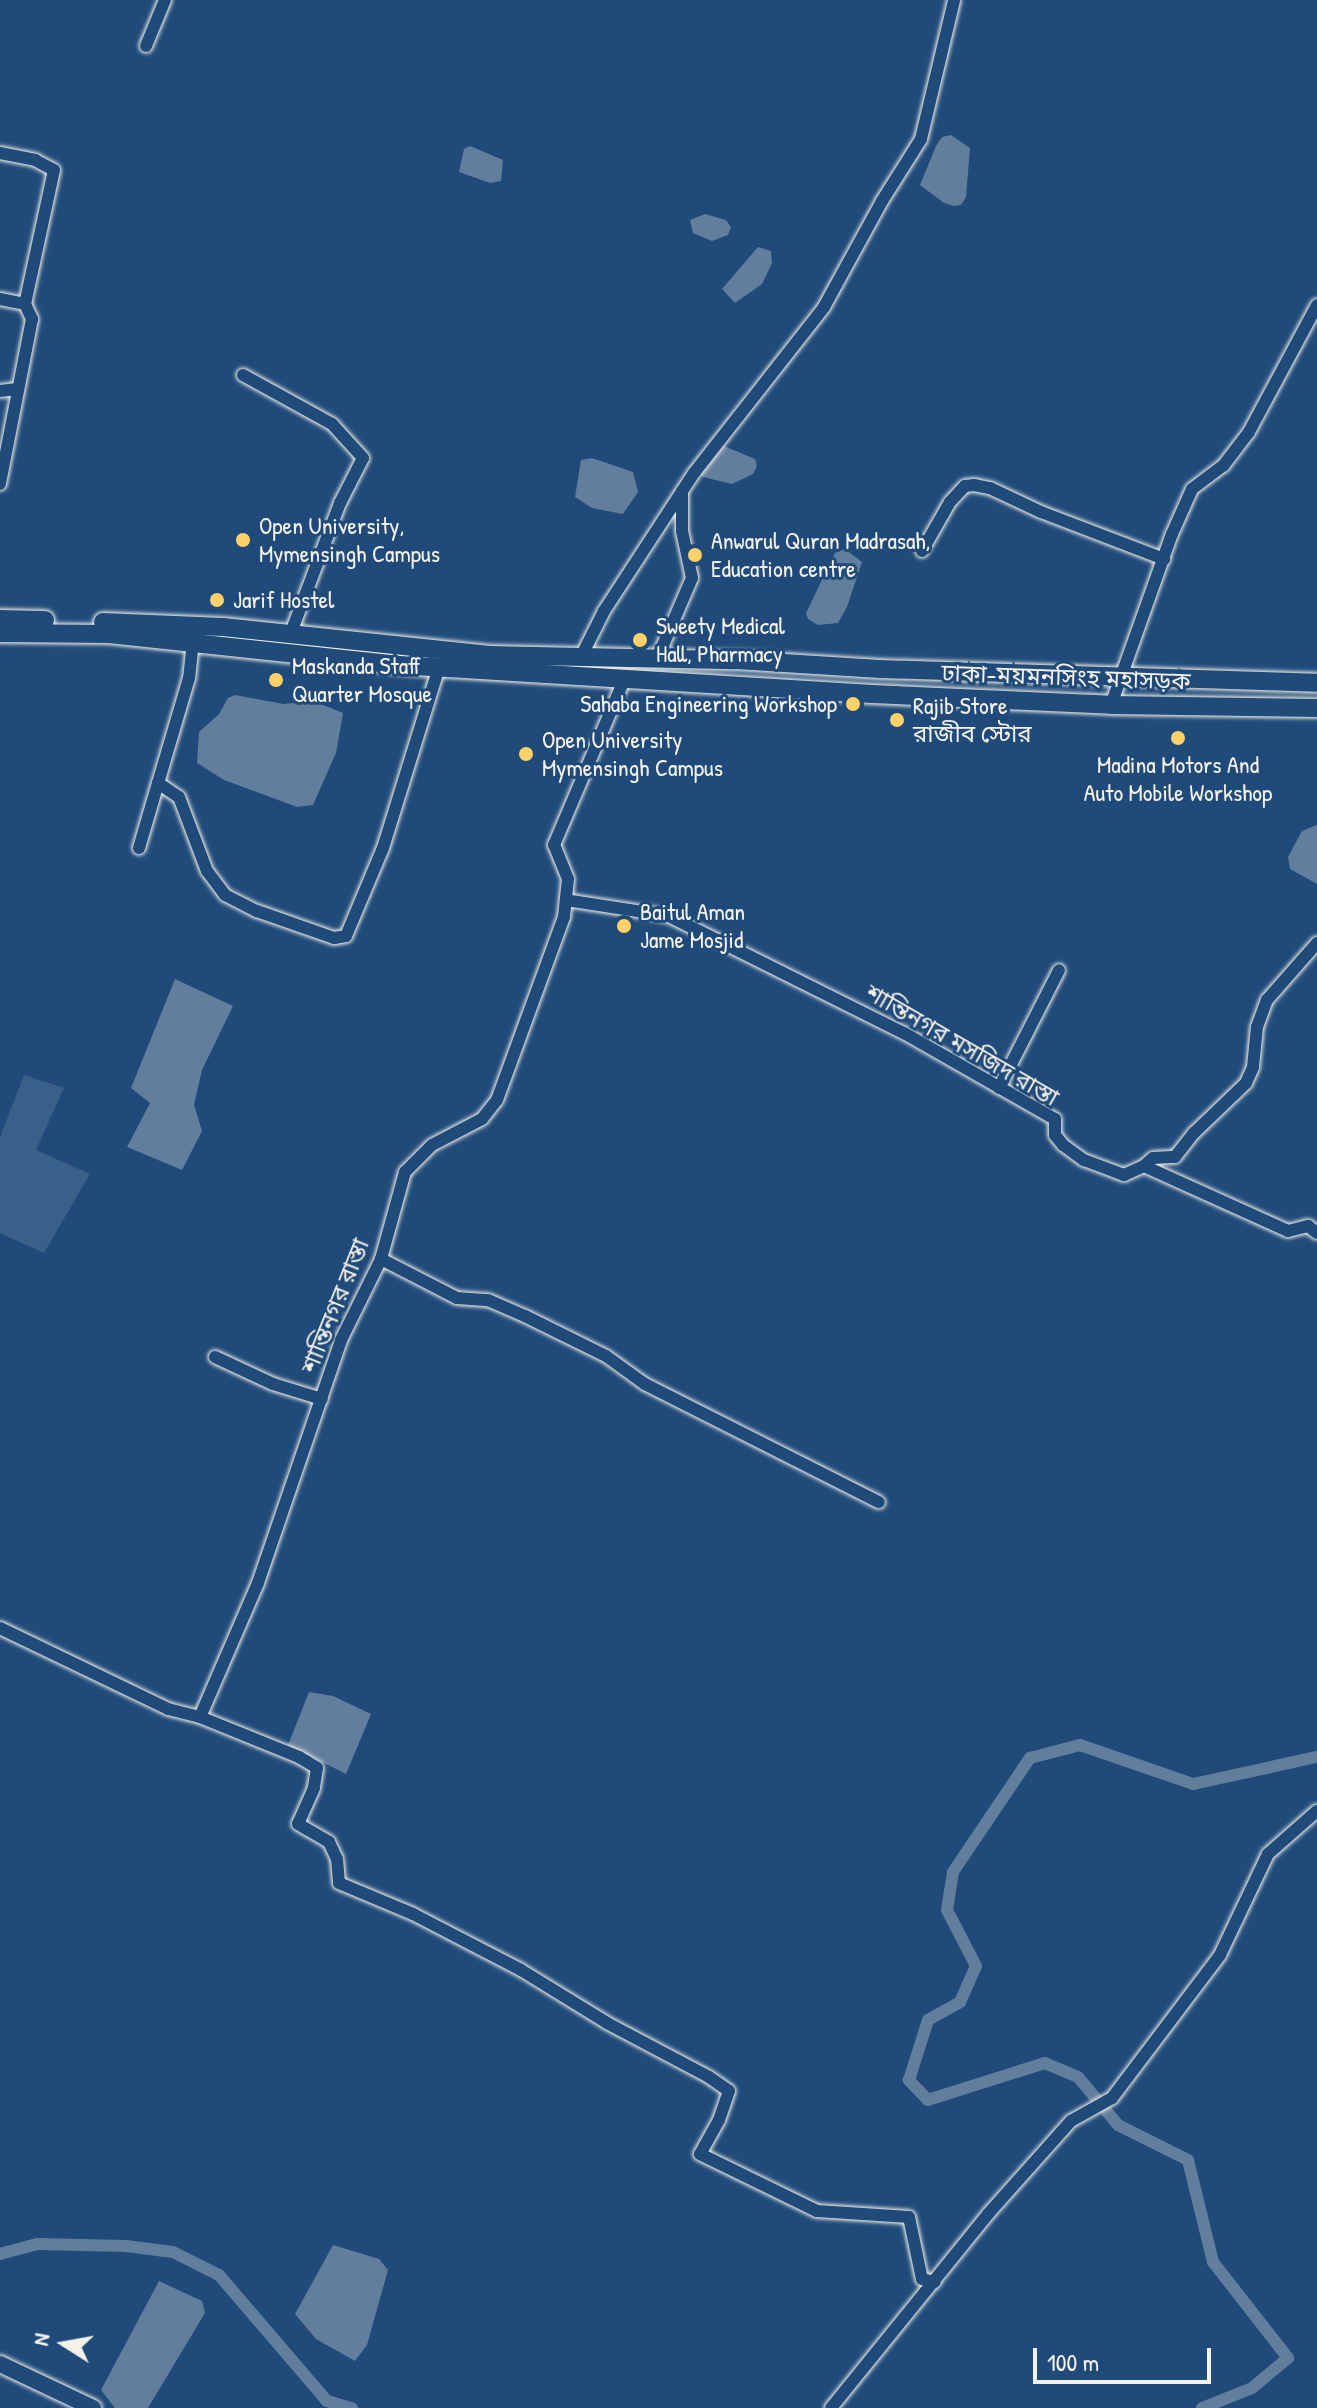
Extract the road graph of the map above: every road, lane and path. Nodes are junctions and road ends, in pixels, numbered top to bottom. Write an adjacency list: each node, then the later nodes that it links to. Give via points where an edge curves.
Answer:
1 (165, 0): 3 (street)
2 (954, 0): 12 (street, via 921,139 824,307)
3 (146, 46)
4 (0, 153): 6 (street, via 54,170)
5 (0, 299): 6 (street)
6 (25, 304): 9 (street, via 32,319)
7 (1317, 305): 14 (street, via 1249,432 1223,466 1192,489)
8 (243, 375): 17 (street, via 332,424 363,458 340,503)
9 (17, 389): 10 (street); 11 (street)
10 (0, 391)
11 (0, 484)
12 (682, 491): 19 (street, via 604,611); 20 (street, via 682,531 692,578)
13 (922, 551): 14 (street, via 950,502 965,486 974,485)
14 (1164, 559): 22 (street)
15 (0, 619): 17 (main road, ঢাকা-ময়মনসিংহ মহাসড়ক, via 223,627)
16 (0, 633): 18 (main road, ঢাকা-ময়মনসিংহ মহাসড়ক)
17 (290, 635): 19 (main road, ঢাকা-ময়মনসিংহ মহাসড়ক)
18 (193, 641): 21 (main road, ঢাকা-ময়মনসিংহ মহাসড়ক); 27 (street, via 189,678)
19 (580, 659): 20 (main road, ঢাকা-ময়মনসিংহ মহাসড়ক)
20 (657, 659): 22 (main road, ঢাকা-ময়মনসিংহ মহাসড়ক)
21 (439, 667): 23 (main road, ঢাকা-ময়মনসিংহ মহাসড়ক); 27 (street, via 404,788 346,936 334,938 225,895 207,871 179,797)
22 (1122, 675): 24 (main road, ঢাকা-ময়মনসিংহ মহাসড়ক); 25 (street)
23 (625, 678): 25 (main road, ঢাকা-ময়মনসিংহ মহাসড়ক); 29 (street, শান্তিনগর রাস্তা, via 554,845 568,879)
24 (1317, 683)
25 (1111, 705): 26 (main road, ঢাকা-ময়মনসিংহ মহাসড়ক)
26 (1317, 708)
27 (158, 783): 28 (street)
28 (139, 848)
29 (566, 900): 32 (street, শান্তিনগর মসজিদ রাস্তা, via 669,916 904,1033); 35 (street, শান্তিনগর রাস্তা, via 497,1100 482,1119 432,1145 405,1172)
30 (1317, 943): 33 (street, via 1267,1000 1246,1083 1175,1157 1153,1158)
31 (1059, 970): 32 (street)
32 (999, 1088): 33 (street, শান্তিনগর মসজিদ রাস্তা, via 1055,1119 1055,1135 1084,1160 1124,1175)
33 (1144, 1166): 34 (street, শান্তিনগর মসজিদ রাস্তা, via 1288,1231 1308,1226)
34 (1317, 1233)
35 (381, 1259): 37 (street, শান্তিনগর রাস্তা, via 341,1340); 38 (street, via 457,1298 488,1300 525,1316 606,1356 637,1380)
36 (215, 1357): 37 (street)
37 (322, 1399): 40 (street, শান্তিনগর রাস্তা, via 258,1583)
38 (879, 1502)
39 (0, 1628): 40 (street, via 168,1709)
40 (200, 1717): 42 (street, via 317,1768 298,1824 329,1842 339,1883 521,1970 709,2077 729,2091 700,2154 817,2211 909,2217 922,2279)
41 (1317, 1811): 42 (street, via 1268,1854 1220,1955 1112,2098 1071,2121)
42 (935, 2282): 45 (street)
43 (0, 2364): 44 (street)
44 (93, 2408)
45 (831, 2408)

